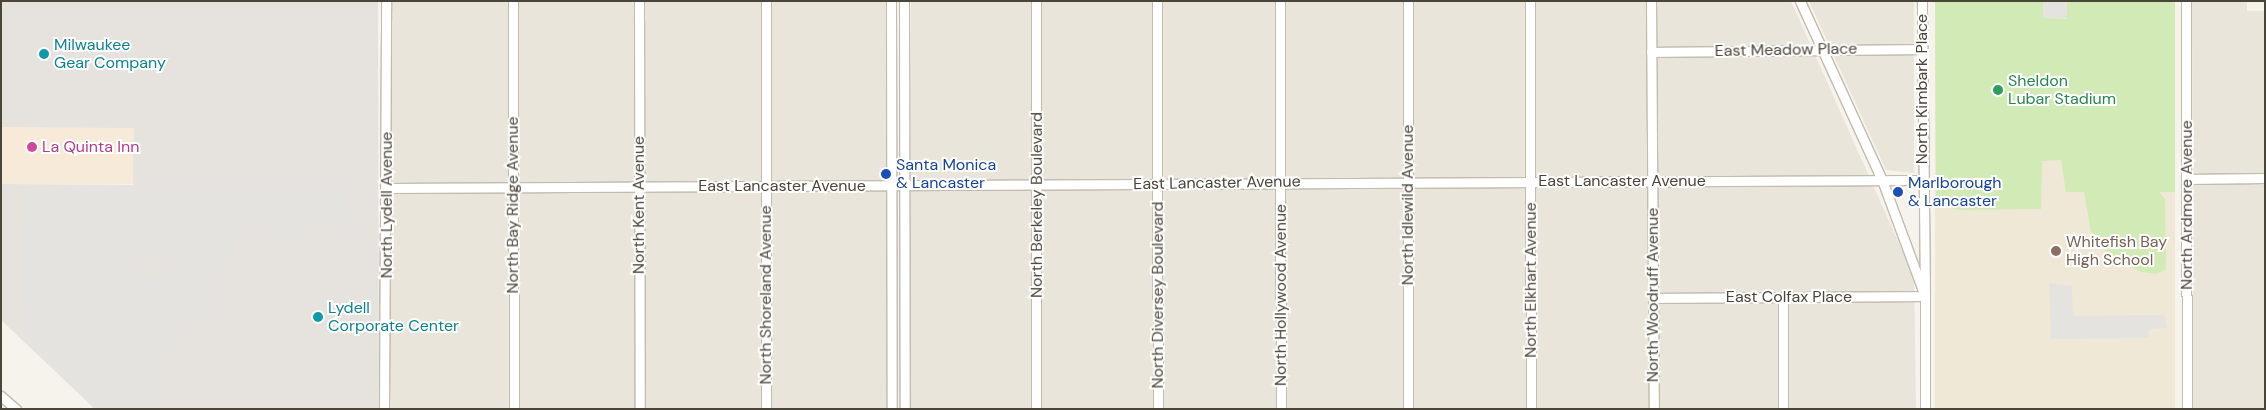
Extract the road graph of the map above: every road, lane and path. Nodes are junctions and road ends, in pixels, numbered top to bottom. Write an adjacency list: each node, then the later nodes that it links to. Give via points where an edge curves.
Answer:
1 (386, 1): 34 (street, North Lydell Avenue)
2 (513, 1): 29 (street, North Bay Ridge Avenue)
3 (639, 1): 30 (street, North Kent Avenue)
4 (766, 1): 31 (street, North Shoreland Avenue)
5 (891, 1): 32 (street)
6 (904, 1): 33 (street)
7 (1036, 1): 28 (street, North Berkeley Boulevard)
8 (1157, 1): 27 (street, North Diversey Boulevard)
9 (1280, 1): 24 (street, North Hollywood Avenue)
10 (1408, 1): 25 (street, North Idlewild Avenue)
11 (1530, 1): 26 (street, North Elkhart Avenue)
12 (1650, 1): 18 (street, North Woodruff Avenue)
13 (1800, 1): 17 (street)
14 (1922, 1): 16 (street, North Kimbark Place)
15 (2186, 1): 20 (street, North Ardmore Avenue)
16 (1922, 49): 17 (street, East Meadow Place); 23 (street, North Kimbark Place)
17 (1820, 50): 18 (street, East Meadow Place); 22 (street)
18 (1651, 52): 21 (street, North Woodruff Avenue)
19 (2265, 178): 20 (street)
20 (2187, 179): 54 (street, North Ardmore Avenue)
21 (1652, 180): 22 (street, East Lancaster Avenue); 26 (street, East Lancaster Avenue); 37 (street, North Woodruff Avenue)
22 (1882, 180): 23 (street, East Lancaster Avenue); 35 (street)
23 (1921, 180): 35 (street, North Kimbark Place)
24 (1280, 182): 25 (street, East Lancaster Avenue); 27 (street, East Lancaster Avenue); 48 (street, North Hollywood Avenue)
25 (1408, 182): 26 (street, East Lancaster Avenue); 49 (street, North Idlewild Avenue)
26 (1531, 182): 50 (street, North Elkhart Avenue)
27 (1158, 183): 28 (street, East Lancaster Avenue); 47 (street, North Diversey Boulevard)
28 (1037, 185): 33 (street, East Lancaster Avenue); 46 (street, North Berkeley Boulevard)
29 (513, 186): 30 (street, East Lancaster Avenue); 34 (street, East Lancaster Avenue); 41 (street, North Bay Ridge Avenue)
30 (639, 186): 31 (street, East Lancaster Avenue); 42 (street, North Kent Avenue)
31 (766, 186): 32 (street, East Lancaster Avenue); 43 (street, North Shoreland Avenue)
32 (892, 186): 33 (street, East Lancaster Avenue); 44 (street)
33 (905, 186): 45 (street)
34 (388, 188): 40 (street, North Lydell Avenue)
35 (1925, 296): 36 (street, East Colfax Place); 53 (street, North Kimbark Place)
36 (1783, 297): 37 (street, East Colfax Place); 52 (street)
37 (1653, 298): 51 (street, North Woodruff Avenue)
38 (1, 396): 39 (street)
39 (12, 407)
40 (384, 409)
41 (514, 409)
42 (640, 409)
43 (766, 409)
44 (892, 409)
45 (905, 409)
46 (1036, 409)
47 (1158, 409)
48 (1281, 409)
49 (1408, 409)
50 (1531, 409)
51 (1654, 409)
52 (1783, 409)
53 (1925, 409)
54 (2187, 409)

